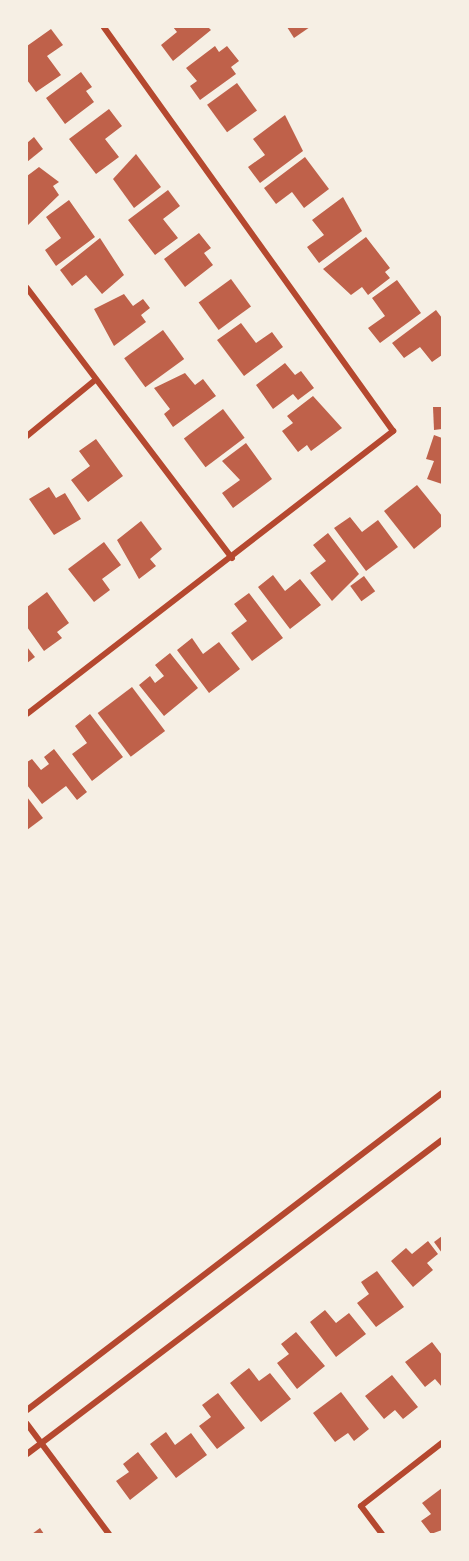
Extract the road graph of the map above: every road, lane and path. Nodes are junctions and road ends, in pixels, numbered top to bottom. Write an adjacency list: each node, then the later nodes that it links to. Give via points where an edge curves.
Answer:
1 (104, 27): 5 (street, via 393,431)
2 (27, 288): 3 (street)
3 (94, 381): 4 (street); 5 (street)
4 (27, 436)
5 (232, 558): 6 (street)
6 (27, 714)
7 (442, 1093): 9 (street)
8 (442, 1140): 11 (street)
9 (27, 1410)
10 (27, 1424): 11 (street)
11 (41, 1443): 13 (street); 14 (street)
12 (442, 1443): 15 (street, via 361,1506)
13 (27, 1454)
14 (109, 1534)
15 (382, 1534)

